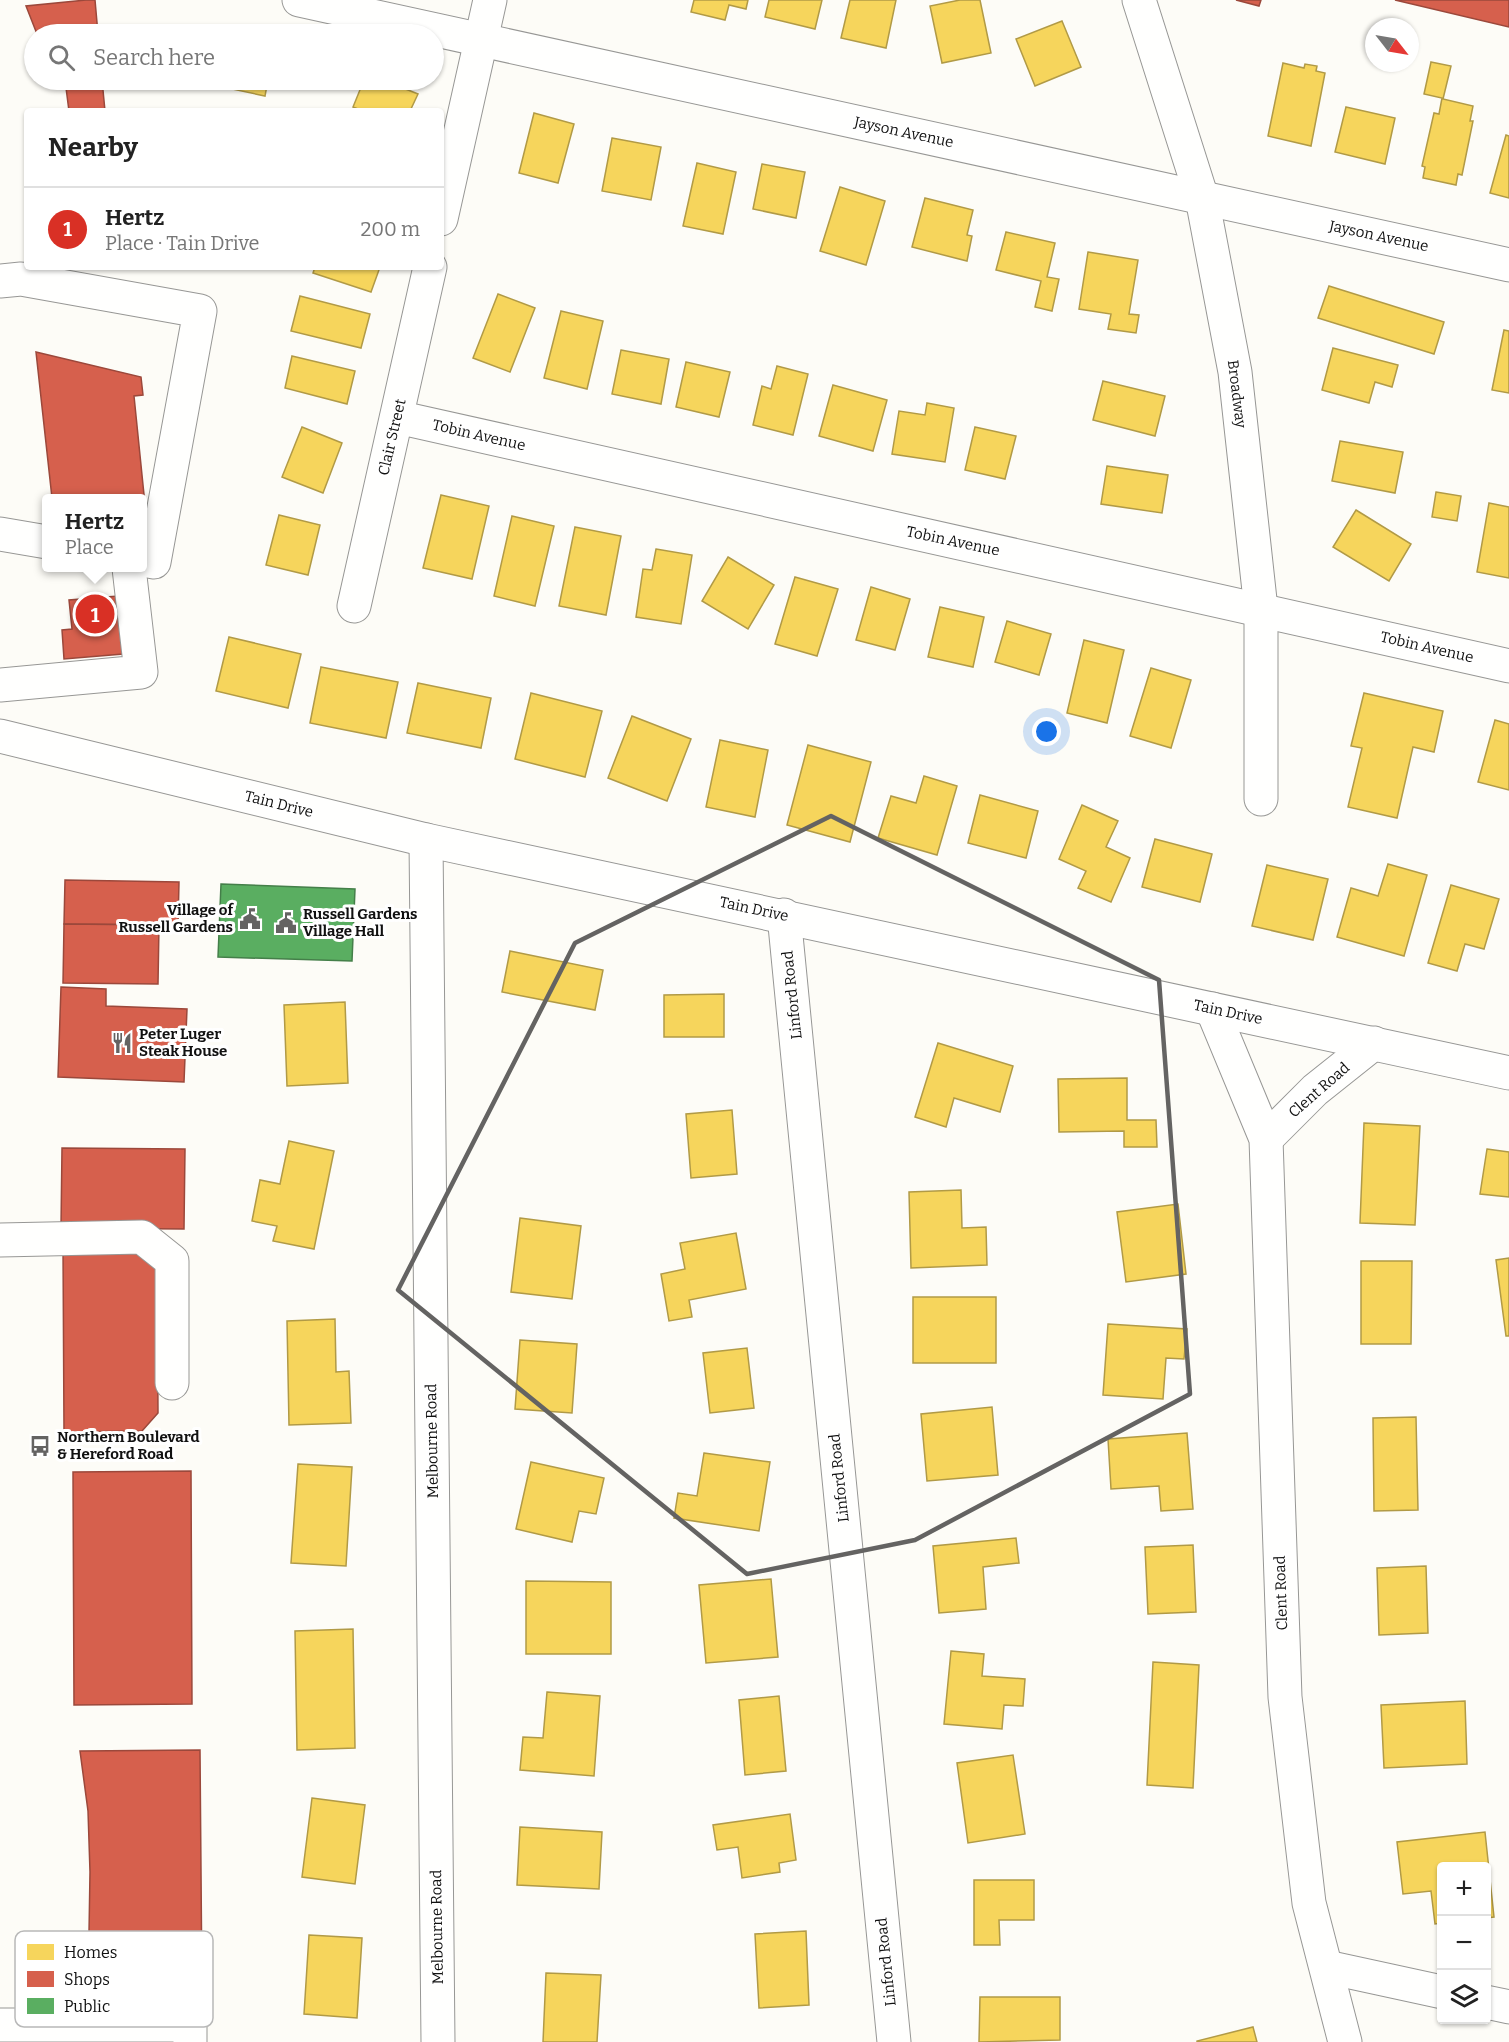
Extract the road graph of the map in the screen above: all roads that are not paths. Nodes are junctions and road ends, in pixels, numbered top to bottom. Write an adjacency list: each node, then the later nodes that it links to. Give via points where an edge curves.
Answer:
1 (299, 0): 4 (street, Jayson Avenue)
2 (490, 0): 6 (street)
3 (1139, 0): 7 (street, Broadway)
4 (408, 24)
5 (444, 32): 6 (street, Jayson Avenue)
6 (481, 40): 7 (street, Jayson Avenue); 8 (street)
7 (1202, 198): 9 (street, Jayson Avenue); 18 (street, Broadway, via 1235,372)
8 (444, 206)
9 (1509, 265)
10 (429, 270): 12 (street, Clair Street)
11 (0, 281): 15 (street, via 21,279 200,311 154,562)
12 (397, 417): 17 (street, Clair Street); 18 (street, Tobin Avenue)
13 (0, 534): 14 (street)
14 (42, 541)
15 (147, 561)
16 (130, 572): 20 (street, via 141,672)
17 (354, 606)
18 (1261, 609): 19 (street, Tobin Avenue); 22 (street, Broadway)
19 (1509, 666)
20 (0, 685)
21 (0, 736): 23 (street, Tain Drive)
22 (1261, 799)
23 (426, 840): 24 (street, Tain Drive); 35 (street, Melbourne Road)
24 (784, 915): 25 (street, Tain Drive); 36 (street, Linford Road)
25 (1212, 1009): 26 (street, Tain Drive); 28 (street, Clent Road)
26 (1374, 1043): 27 (street, Tain Drive); 28 (street, Clent Road, via 1315,1090)
27 (1509, 1073)
28 (1266, 1138): 31 (street, Clent Road, via 1285,1696 1309,1903)
29 (0, 1240): 30 (street, via 142,1237 150,1243 172,1262)
30 (172, 1383)
31 (1327, 1967): 32 (street); 37 (street, Clent Road)
32 (1437, 1991)
33 (1491, 2003): 34 (street)
34 (1509, 2007)
35 (438, 2042)
36 (894, 2042)
37 (1345, 2042)

